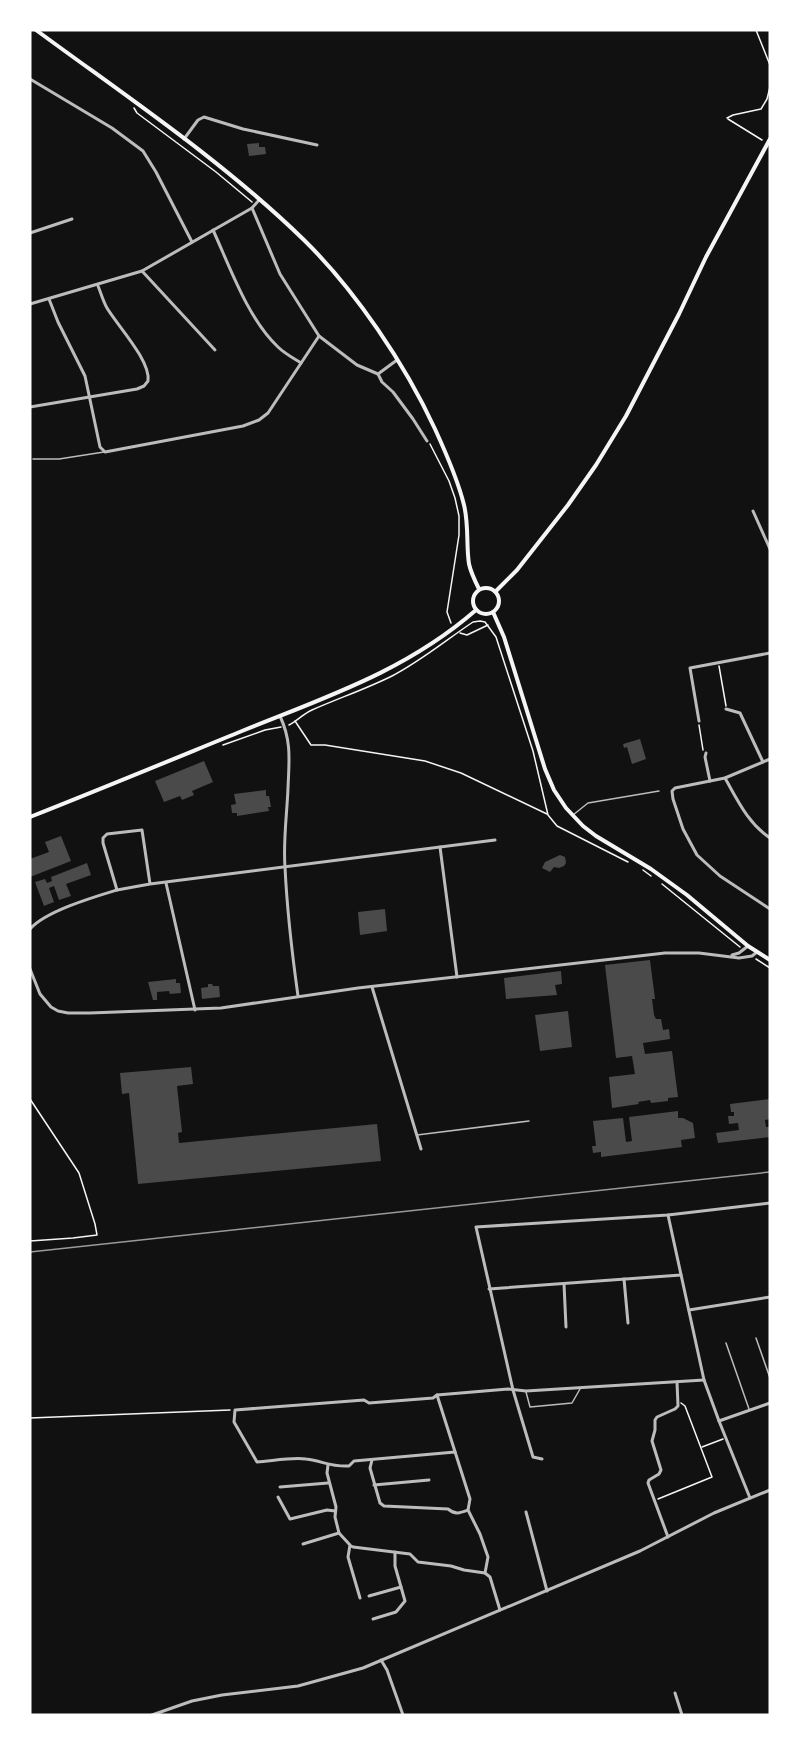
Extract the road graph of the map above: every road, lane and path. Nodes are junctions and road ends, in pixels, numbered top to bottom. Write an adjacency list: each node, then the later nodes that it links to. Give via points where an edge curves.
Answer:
1 (756, 30): 3 (path)
2 (39, 31): 7 (main road)
3 (770, 65)
4 (30, 79): 16 (street, via 143,151)
5 (770, 87): 9 (path, via 761,109 727,118)
6 (129, 103): 12 (path)
7 (184, 139): 10 (street, via 204,117); 11 (main road)
8 (770, 139): 34 (main road, via 626,416 568,506)
9 (763, 141)
10 (317, 145)
11 (260, 200): 12 (street); 23 (main road, via 305,241 353,295)
12 (254, 206): 14 (street); 21 (street, via 280,274)
13 (72, 219): 15 (street)
14 (213, 230): 16 (street); 24 (street, via 262,329 278,348)
15 (30, 233)
16 (192, 242): 17 (street)
17 (142, 271): 18 (street); 22 (street)
18 (98, 285): 19 (street); 26 (street, via 106,306 129,336 149,378 141,388)
19 (49, 299): 20 (street); 26 (street, via 85,376)
20 (30, 304)
21 (319, 336): 24 (street); 25 (street, via 338,352)
22 (215, 350)
23 (398, 360): 25 (street); 33 (main road, via 434,428 462,498 468,524 468,561)
24 (301, 363): 29 (street, via 272,408 259,420)
25 (378, 374): 28 (street)
26 (90, 396): 27 (street); 29 (street, via 100,447)
27 (30, 408)
28 (427, 441): 37 (path, via 449,481 459,516 447,612)
29 (105, 452): 30 (lane)
30 (33, 459)
31 (753, 512): 32 (street)
32 (770, 549)
33 (479, 589): 34 (main road, via 488,587); 35 (main road, via 473,600)
34 (496, 591): 36 (main road, via 500,601)
35 (476, 610): 36 (main road); 42 (main road, via 452,630 385,672)
36 (493, 612): 52 (main road, via 545,769)
37 (452, 624)
38 (459, 633): 51 (path, via 467,635 489,625 496,637 533,751)
39 (770, 653): 40 (street)
40 (718, 663): 41 (path); 43 (street, via 690,668)
41 (726, 710): 47 (street, via 740,713)
42 (280, 716): 53 (main road); 58 (street, via 291,754)
43 (699, 721): 45 (path)
44 (295, 722): 51 (path, via 311,745 425,761 461,773)
45 (706, 753): 49 (street)
46 (770, 759): 47 (street)
47 (763, 762): 48 (street)
48 (725, 778): 49 (street); 54 (street, via 744,812)
49 (710, 781): 65 (street, via 675,788 672,793 683,829 697,855 720,876)
50 (659, 791): 52 (lane, via 588,803)
51 (548, 815): 57 (path, via 557,826)
52 (572, 815): 67 (main road, via 596,836 687,895)
53 (30, 817)
54 (770, 838)
55 (495, 840): 56 (street)
56 (440, 847): 58 (street); 75 (street)
57 (634, 864)
58 (285, 867): 61 (street); 77 (street)
59 (640, 869): 60 (path)
60 (655, 878)
61 (165, 882): 63 (street); 78 (street)
62 (661, 883): 68 (path)
63 (150, 884): 64 (street); 64 (street, via 142,830 106,834 103,843)
64 (117, 890): 66 (street, via 56,913)
65 (770, 909)
66 (30, 929)
67 (748, 946): 68 (street); 69 (main road)
68 (744, 950): 70 (street)
69 (757, 952): 71 (street); 72 (main road)
70 (729, 956): 71 (street); 75 (street, via 664,953)
71 (752, 956): 73 (path)
72 (770, 960)
73 (770, 968)
74 (30, 969): 78 (street, via 40,994 58,1011)
75 (457, 977): 76 (street)
76 (372, 987): 77 (street); 81 (street)
77 (298, 996): 78 (street)
78 (195, 1010)
79 (30, 1099): 85 (path, via 79,1173 97,1235)
80 (529, 1121): 81 (lane)
81 (417, 1135): 82 (street)
82 (421, 1149)
83 (770, 1203): 84 (street)
84 (668, 1215): 86 (street); 89 (street, via 476,1227)
85 (30, 1241)
86 (681, 1275): 87 (street); 91 (street)
87 (624, 1280): 88 (street); 92 (street)
88 (564, 1284): 89 (street); 93 (street)
89 (489, 1289): 100 (street)
90 (770, 1298): 91 (street)
91 (689, 1310): 97 (street)
92 (627, 1323)
93 (566, 1327)
94 (756, 1338): 96 (lane)
95 (726, 1343): 106 (lane)
96 (770, 1378)
97 (704, 1380): 98 (street); 108 (street)
98 (677, 1382): 99 (street); 103 (street)
99 (580, 1388): 101 (street); 101 (lane, via 572,1403 531,1407)
100 (513, 1390): 101 (street); 102 (street); 113 (street, via 532,1457)
101 (525, 1391)
102 (437, 1395): 105 (street); 111 (street)
103 (679, 1402): 110 (path, via 685,1406); 122 (street, via 677,1408 655,1420 652,1441 661,1470 649,1480 649,1486)
104 (770, 1403): 106 (street)
105 (235, 1410): 107 (path); 114 (street, via 234,1422 258,1462 306,1459)
106 (749, 1410): 108 (street)
107 (30, 1418)
108 (719, 1421): 109 (street)
109 (725, 1438): 110 (path); 121 (street)
110 (701, 1447): 122 (path, via 712,1477)
111 (455, 1452): 112 (street); 123 (street, via 470,1499)
112 (372, 1459): 114 (street, via 354,1461 349,1466); 117 (street)
113 (542, 1459)
114 (328, 1465): 116 (street)
115 (429, 1480): 117 (street)
116 (328, 1483): 118 (street); 124 (street)
117 (374, 1485): 123 (street, via 384,1506 448,1509 458,1514)
118 (280, 1487)
119 (770, 1490): 121 (street)
120 (278, 1497): 124 (street, via 290,1519)
121 (750, 1498): 127 (street)
122 (655, 1500): 127 (street)
123 (468, 1510): 131 (street, via 488,1557)
124 (335, 1511): 126 (street)
125 (526, 1512): 133 (street)
126 (339, 1533): 128 (street); 129 (street)
127 (668, 1537): 133 (street)
128 (303, 1544)
129 (350, 1545): 130 (street); 135 (street, via 348,1557)
130 (395, 1552): 131 (street, via 410,1554 418,1562); 132 (street, via 394,1566)
131 (485, 1573): 136 (street)
132 (401, 1587): 134 (street); 137 (street, via 405,1601 399,1610)
133 (547, 1591): 136 (street)
134 (369, 1596)
135 (360, 1598)
136 (501, 1610): 138 (street)
137 (373, 1619)
138 (381, 1660): 140 (street, via 298,1686 222,1695); 141 (street)
139 (675, 1693): 142 (street)
140 (152, 1715)
141 (403, 1715)
142 (682, 1715)

